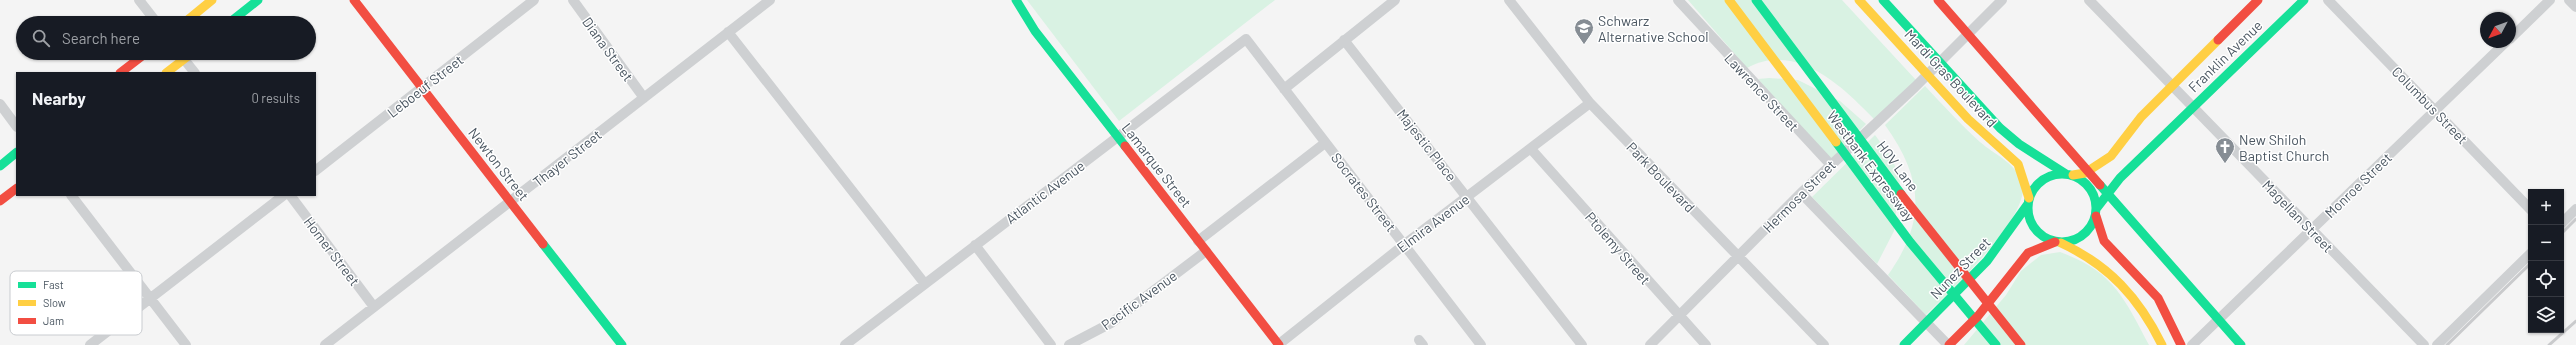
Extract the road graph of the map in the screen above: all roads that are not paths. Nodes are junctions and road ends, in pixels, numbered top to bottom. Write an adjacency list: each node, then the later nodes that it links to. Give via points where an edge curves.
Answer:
1 (139, 0): 25 (street)
2 (212, 0): 26 (main road)
3 (258, 0): 27 (main road)
4 (354, 0): 42 (main road, Newton Street)
5 (534, 0): 42 (street, Leboeuf Street)
6 (573, 0): 44 (street, Diana Street)
7 (770, 0): 28 (street, Thayer Street)
8 (1016, 0): 50 (main road, Lamarque Street, via 1035,31)
9 (1395, 0): 31 (street)
10 (1509, 0): 45 (street, Park Boulevard)
11 (1678, 0): 54 (street, Lawrence Street)
12 (1729, 0): 103 (main road, Westbank Expressway, via 1910,242)
13 (1756, 0): 104 (main road, HOV Lane, via 1927,228)
14 (1859, 0): 40 (main road, Mardi Gras Boulevard)
15 (1883, 0): 36 (main road, Mardi Gras Boulevard)
16 (1938, 0): 108 (main road)
17 (2002, 0): 36 (street, Hermosa Street)
18 (2089, 0): 41 (street, Magellan Street)
19 (2258, 0): 41 (main road, Franklin Avenue)
20 (2304, 0): 47 (main road, Franklin Avenue)
21 (2328, 0): 48 (street, Columbus Street)
22 (2550, 0): 29 (street)
23 (2569, 0): 24 (street)
24 (2576, 7)
25 (152, 16)
26 (193, 16)
27 (238, 16)
28 (728, 32): 44 (street, Thayer Street); 80 (street)
29 (2516, 32)
30 (1246, 39): 43 (street, Socrates Street); 50 (street, Atlantic Avenue)
31 (1344, 40): 43 (street); 63 (street, Majestic Place)
32 (2500, 48): 48 (street, Monroe Street)
33 (137, 60): 37 (main road)
34 (180, 60): 38 (main road)
35 (188, 60): 39 (street)
36 (1940, 62): 40 (street, Hermosa Street); 57 (main road, Mardi Gras Boulevard, via 2000,128 2019,144)
37 (121, 72)
38 (167, 72)
39 (194, 72)
40 (1928, 73): 54 (street, Hermosa Street); 65 (main road, Mardi Gras Boulevard, via 1968,119 2018,164)
41 (2172, 85): 47 (street, Magellan Street); 57 (main road, via 2141,118 2111,156 2086,173)
42 (422, 88): 56 (street, Leboeuf Street); 66 (main road, Newton Street)
43 (1284, 89): 51 (street, Socrates Street)
44 (644, 98): 66 (street, Thayer Street)
45 (1590, 103): 52 (street, Elmira Avenue); 78 (street, Park Boulevard)
46 (0, 104): 49 (street)
47 (2192, 106): 69 (main road, Franklin Avenue, via 2120,178); 71 (street, Magellan Street)
48 (2435, 110): 67 (street, Columbus Street); 71 (street, Monroe Street)
49 (16, 126)
50 (1117, 138): 72 (main road, Lamarque Street); 75 (street, Atlantic Avenue)
51 (1325, 143): 72 (street); 74 (street, Socrates Street)
52 (1531, 149): 63 (street, Elmira Avenue); 85 (street, Ptolemy Street)
53 (16, 153): 55 (main road)
54 (1830, 164): 59 (street, Hermosa Street)
55 (0, 166)
56 (316, 170)
57 (2069, 175): 65 (main road, via 2054,174 2042,180 2034,188); 69 (main road, via 2084,181 2092,191)
58 (16, 189): 64 (main road)
59 (1801, 193): 78 (street, Hermosa Street); 86 (street)
60 (72, 196): 79 (street)
61 (283, 196): 82 (street)
62 (291, 196): 84 (street, Homer Street)
63 (1468, 197): 74 (street, Elmira Avenue); 97 (street, Majestic Place)
64 (0, 201)
65 (2028, 201): 73 (main road, via 2028,215 2032,226 2045,238); 86 (main road, Nunez Street, via 2011,233 1991,257)
66 (510, 202): 84 (street, Thayer Street); 91 (main road, Newton Street)
67 (2528, 207)
68 (2576, 209): 70 (street)
69 (2096, 213): 73 (main road, via 2091,227 2082,236 2072,241); 106 (main road, via 2104,241 2158,298)
70 (2564, 221)
71 (2312, 231): 107 (street, Monroe Street); 109 (street, Magellan Street)
72 (1198, 241): 76 (main road, Lamarque Street)
73 (2058, 242): 102 (main road, via 2024,257 1989,304); 105 (main road, via 2093,258 2120,279 2143,308)
74 (1405, 244): 95 (street, Elmira Avenue); 96 (street, Socrates Street)
75 (975, 246): 80 (street, Atlantic Avenue); 93 (street)
76 (1206, 251): 94 (street, Pacific Avenue, via 1111,323); 95 (main road, Lamarque Street)
77 (2528, 256): 110 (street)
78 (1738, 258): 85 (street, Hermosa Street); 100 (street, Park Boulevard)
79 (130, 271)
80 (925, 284): 92 (street, Atlantic Avenue)
81 (142, 286): 82 (street)
82 (151, 298): 83 (street); 89 (street)
83 (142, 305)
84 (374, 307): 90 (street, Thayer Street)
85 (1679, 317): 98 (street, Hermosa Street); 99 (street, Ptolemy Street)
86 (1926, 323): 101 (main road, Nunez Street); 102 (street)
87 (103, 335): 88 (street)
88 (90, 345)
89 (186, 345)
90 (325, 345)
91 (622, 345)
92 (845, 345)
93 (1051, 345)
94 (1069, 345)
95 (1279, 345)
96 (1481, 345)
97 (1582, 345)
98 (1650, 345)
99 (1706, 345)
100 (1824, 345)
101 (1904, 345)
102 (1948, 345)
103 (1996, 345)
104 (2021, 345)
105 (2162, 345)
106 (2182, 345)
107 (2192, 345)
108 (2241, 345)
109 (2424, 345)
110 (2436, 345)

